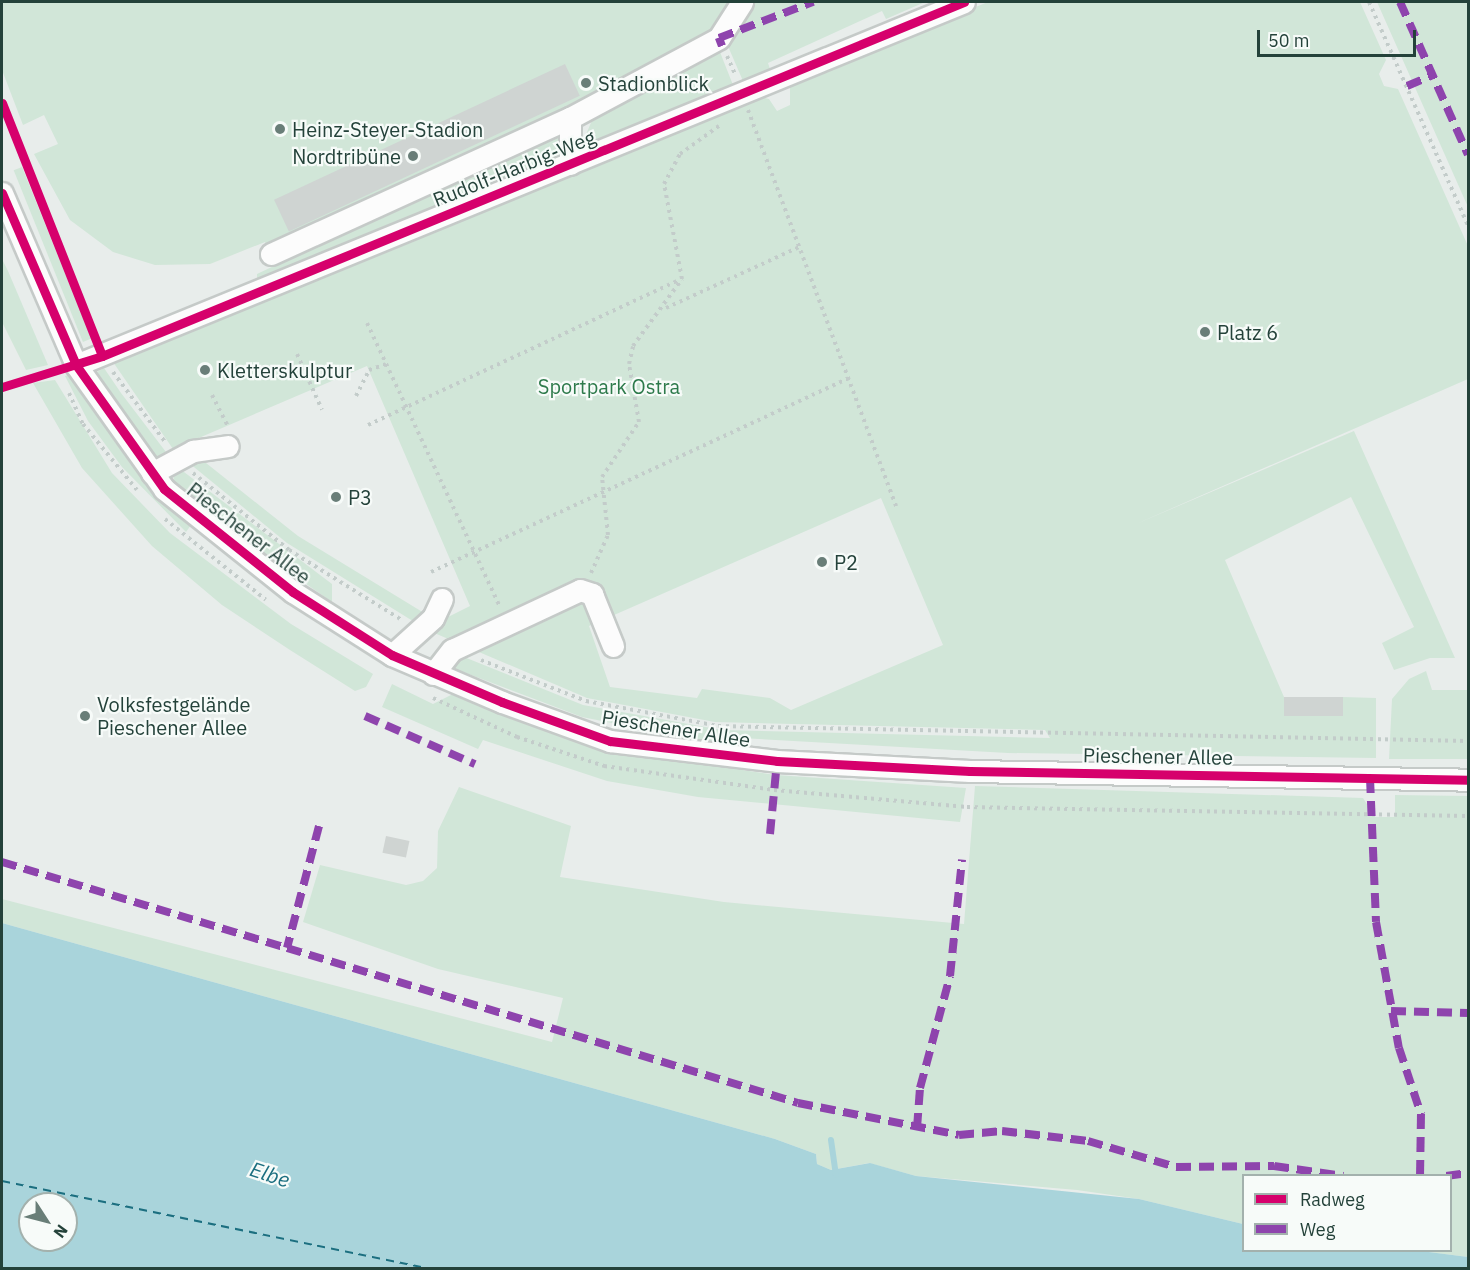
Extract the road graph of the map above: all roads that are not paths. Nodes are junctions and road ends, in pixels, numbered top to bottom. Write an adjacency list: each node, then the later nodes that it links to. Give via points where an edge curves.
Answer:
1 (742, 2): 3 (street, via 719,38)
2 (964, 2): 4 (street, Rudolf-Harbig-Weg)
3 (570, 118): 4 (street); 6 (street)
4 (570, 164): 7 (street, Rudolf-Harbig-Weg)
5 (4, 201): 7 (street, Pieschener Allee)
6 (271, 254)
7 (76, 365): 9 (street, Pieschener Allee)
8 (229, 439): 9 (street)
9 (152, 473): 12 (street, Pieschener Allee, via 236,551)
10 (442, 599): 12 (street, via 419,630)
11 (613, 646): 13 (street, via 586,589 452,650)
12 (393, 655): 13 (street, Pieschener Allee)
13 (434, 674): 14 (street, Pieschener Allee, via 610,741 777,761 970,771)
14 (1468, 780)

